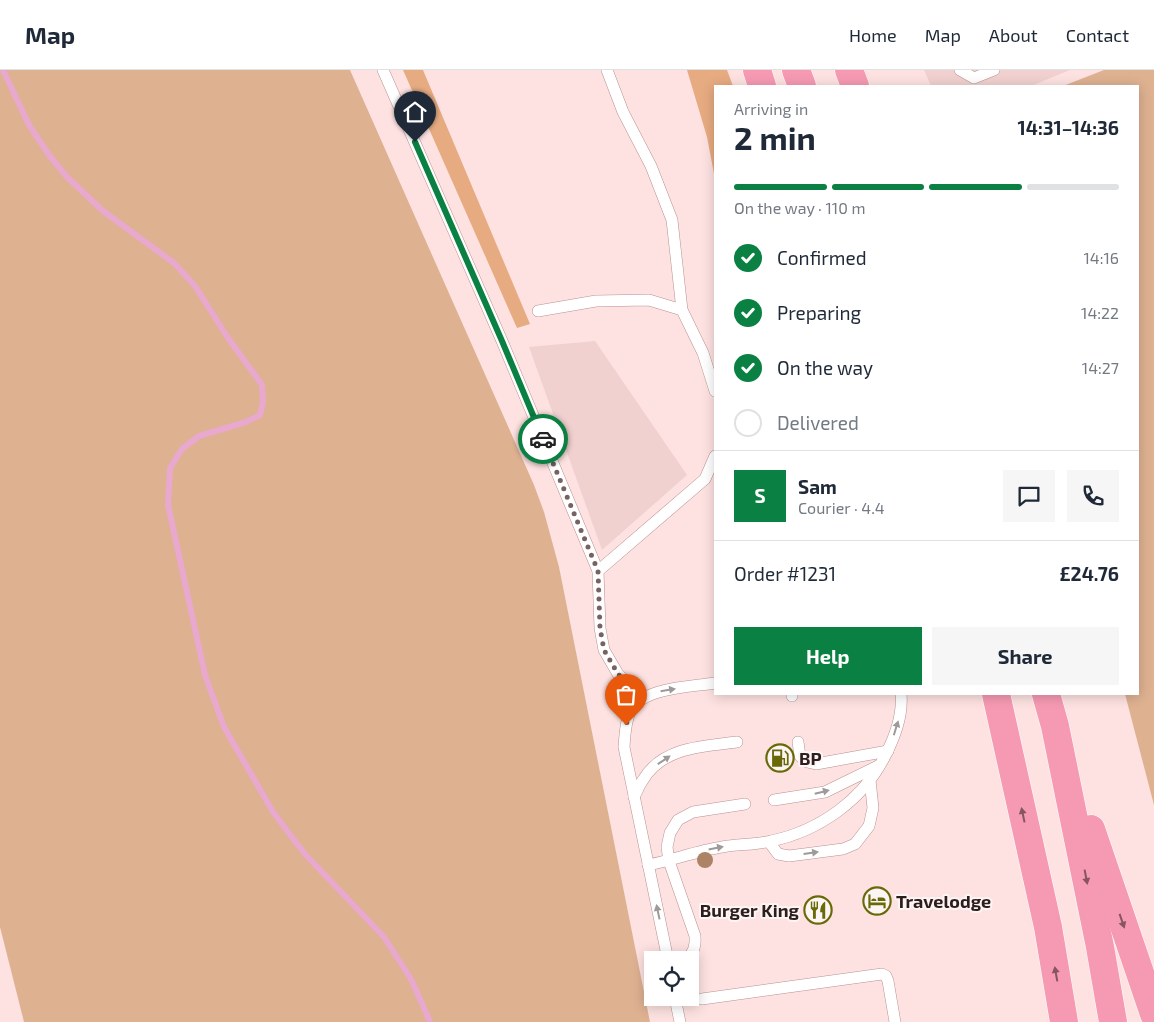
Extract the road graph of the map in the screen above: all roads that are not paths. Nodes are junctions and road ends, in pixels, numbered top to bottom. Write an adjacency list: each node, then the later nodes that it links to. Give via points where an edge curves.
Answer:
1 (383, 70): 15 (lane)
2 (607, 70): 11 (lane, via 622,112 651,166 672,220)
3 (757, 70): 8 (highway)
4 (796, 70): 9 (highway)
5 (849, 70): 10 (highway)
6 (960, 70): 7 (lane, via 974,78)
7 (994, 70)
8 (762, 85)
9 (802, 85)
10 (856, 85)
11 (682, 310): 12 (lane, via 640,300 596,301); 13 (lane, via 704,353)
12 (538, 311)
13 (714, 388)
14 (714, 458): 15 (lane, via 705,479)
15 (598, 571): 20 (lane, via 604,650 618,674)
16 (714, 683): 20 (lane, one-way to 16, via 656,692)
17 (901, 695): 24 (lane, one-way to 17, via 900,715)
18 (996, 695): 40 (highway, one-way to 18, via 1048,927)
19 (1046, 695): 21 (highway)
20 (643, 698): 27 (lane, via 631,710 624,747)
21 (1055, 726): 37 (highway, one-way to 37); 41 (highway, one-way to 41)
22 (737, 742): 27 (lane, one-way to 22, via 644,778 675,752)
23 (798, 742): 24 (lane, via 800,756 816,764)
24 (888, 751): 25 (lane)
25 (881, 765): 26 (lane); 28 (lane, one-way to 25, via 826,792)
26 (870, 780): 30 (lane, via 856,797 831,816 792,836); 30 (lane, one-way to 26, via 778,854 789,856 843,849 855,844 869,826 873,808)
27 (634, 797): 32 (lane)
28 (774, 800)
29 (746, 804): 31 (lane, via 693,812 678,820 668,840)
30 (769, 842): 31 (lane, one-way to 30, via 723,847)
31 (670, 860): 32 (lane); 34 (lane, via 695,936)
32 (648, 865): 33 (lane, one-way to 32)
33 (666, 951)
34 (694, 951)
35 (702, 999): 39 (lane, via 882,974 888,981)
36 (677, 1006): 38 (lane)
37 (1154, 1014)
38 (680, 1022)
39 (895, 1022)
40 (1064, 1022)
41 (1112, 1022)

